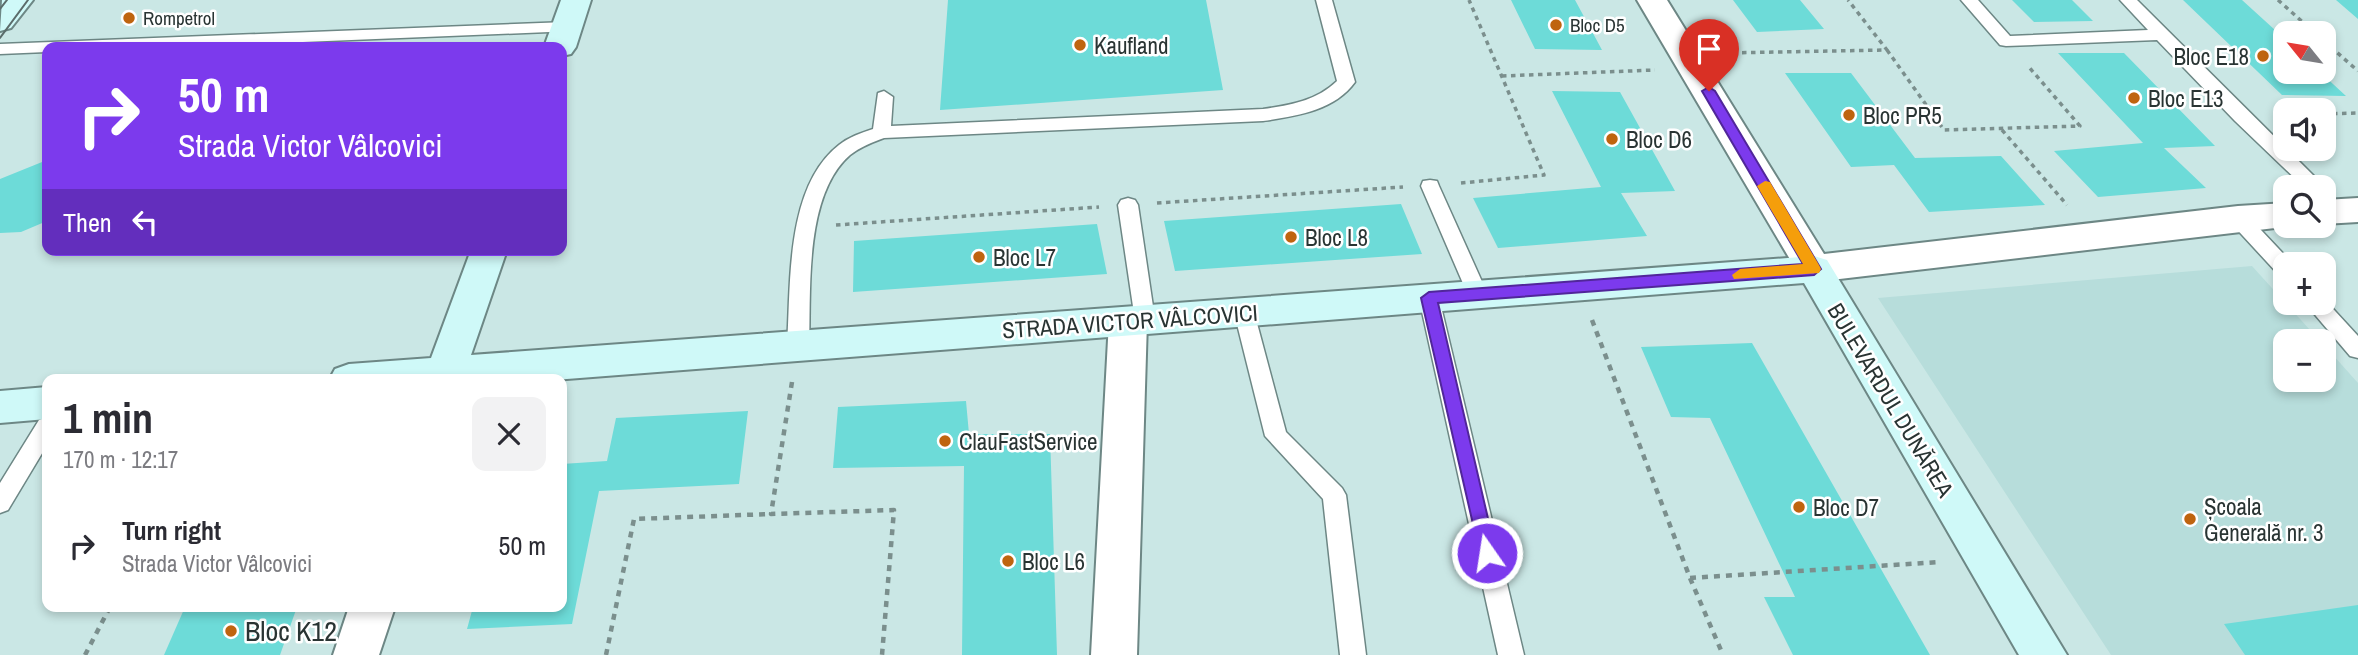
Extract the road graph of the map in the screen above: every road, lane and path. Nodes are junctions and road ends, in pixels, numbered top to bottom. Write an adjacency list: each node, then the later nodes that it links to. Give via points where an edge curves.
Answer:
1 (1324, 0): 24 (lane, via 1346,82 1332,97 1301,109 1263,115)
2 (1469, 0): 19 (path)
3 (1652, 0): 17 (street, BULEVARDUL DUNĂREA)
4 (1848, 0): 15 (path)
5 (1969, 0): 11 (lane)
6 (2128, 0): 10 (lane)
7 (2278, 0): 8 (path)
8 (2302, 21)
9 (568, 25): 12 (lane)
10 (2161, 35): 11 (lane); 25 (lane)
11 (2006, 41): 23 (path, via 2080,126)
12 (148, 42)
13 (42, 46): 14 (lane)
14 (0, 48)
15 (1887, 50): 17 (path); 23 (path, via 1944,130)
16 (2336, 52): 18 (path)
17 (1691, 61): 19 (path); 34 (street, BULEVARDUL DUNĂREA)
18 (2358, 71)
19 (1502, 76): 26 (path, via 1544,175)
20 (884, 97): 24 (lane)
21 (2358, 113): 22 (path)
22 (2336, 114)
23 (2002, 130): 31 (path)
24 (882, 132): 30 (lane, via 843,150 827,168 810,203)
25 (2304, 175)
26 (1430, 186): 27 (path); 36 (lane)
27 (1128, 205): 30 (path); 40 (lane)
28 (2273, 216): 29 (street)
29 (2238, 218): 31 (street); 33 (lane)
30 (807, 227): 41 (lane)
31 (2092, 235): 34 (street)
32 (487, 256): 43 (street)
33 (2273, 256)
34 (1814, 269): 35 (street, STRADA VICTOR VÂLCOVICI); 50 (street, BULEVARDUL DUNĂREA)
35 (1579, 287): 36 (street, STRADA VICTOR VÂLCOVICI); 51 (path)
36 (1478, 295): 37 (street, STRADA VICTOR VÂLCOVICI)
37 (1429, 298): 38 (street, STRADA VICTOR VÂLCOVICI); 60 (lane)
38 (1244, 312): 40 (street, STRADA VICTOR VÂLCOVICI); 59 (lane, via 1276,436 1334,495)
39 (2326, 315): 42 (lane)
40 (1136, 320): 41 (street, STRADA VICTOR VÂLCOVICI); 58 (street)
41 (798, 346): 44 (street, STRADA VICTOR VÂLCOVICI); 49 (path)
42 (2358, 350)
43 (446, 374)
44 (469, 374)
45 (42, 403): 46 (street)
46 (0, 407)
47 (42, 434): 48 (lane)
48 (0, 503)
49 (771, 514): 56 (path, via 634,519); 57 (path, via 894,510)
50 (1987, 560): 51 (path); 62 (street, BULEVARDUL DUNĂREA)
51 (1690, 578): 61 (path)
52 (107, 612): 54 (path)
53 (370, 612): 55 (street)
54 (85, 655)
55 (356, 655)
56 (606, 655)
57 (882, 655)
58 (1114, 655)
59 (1353, 655)
60 (1511, 655)
61 (1723, 655)
62 (2044, 655)

